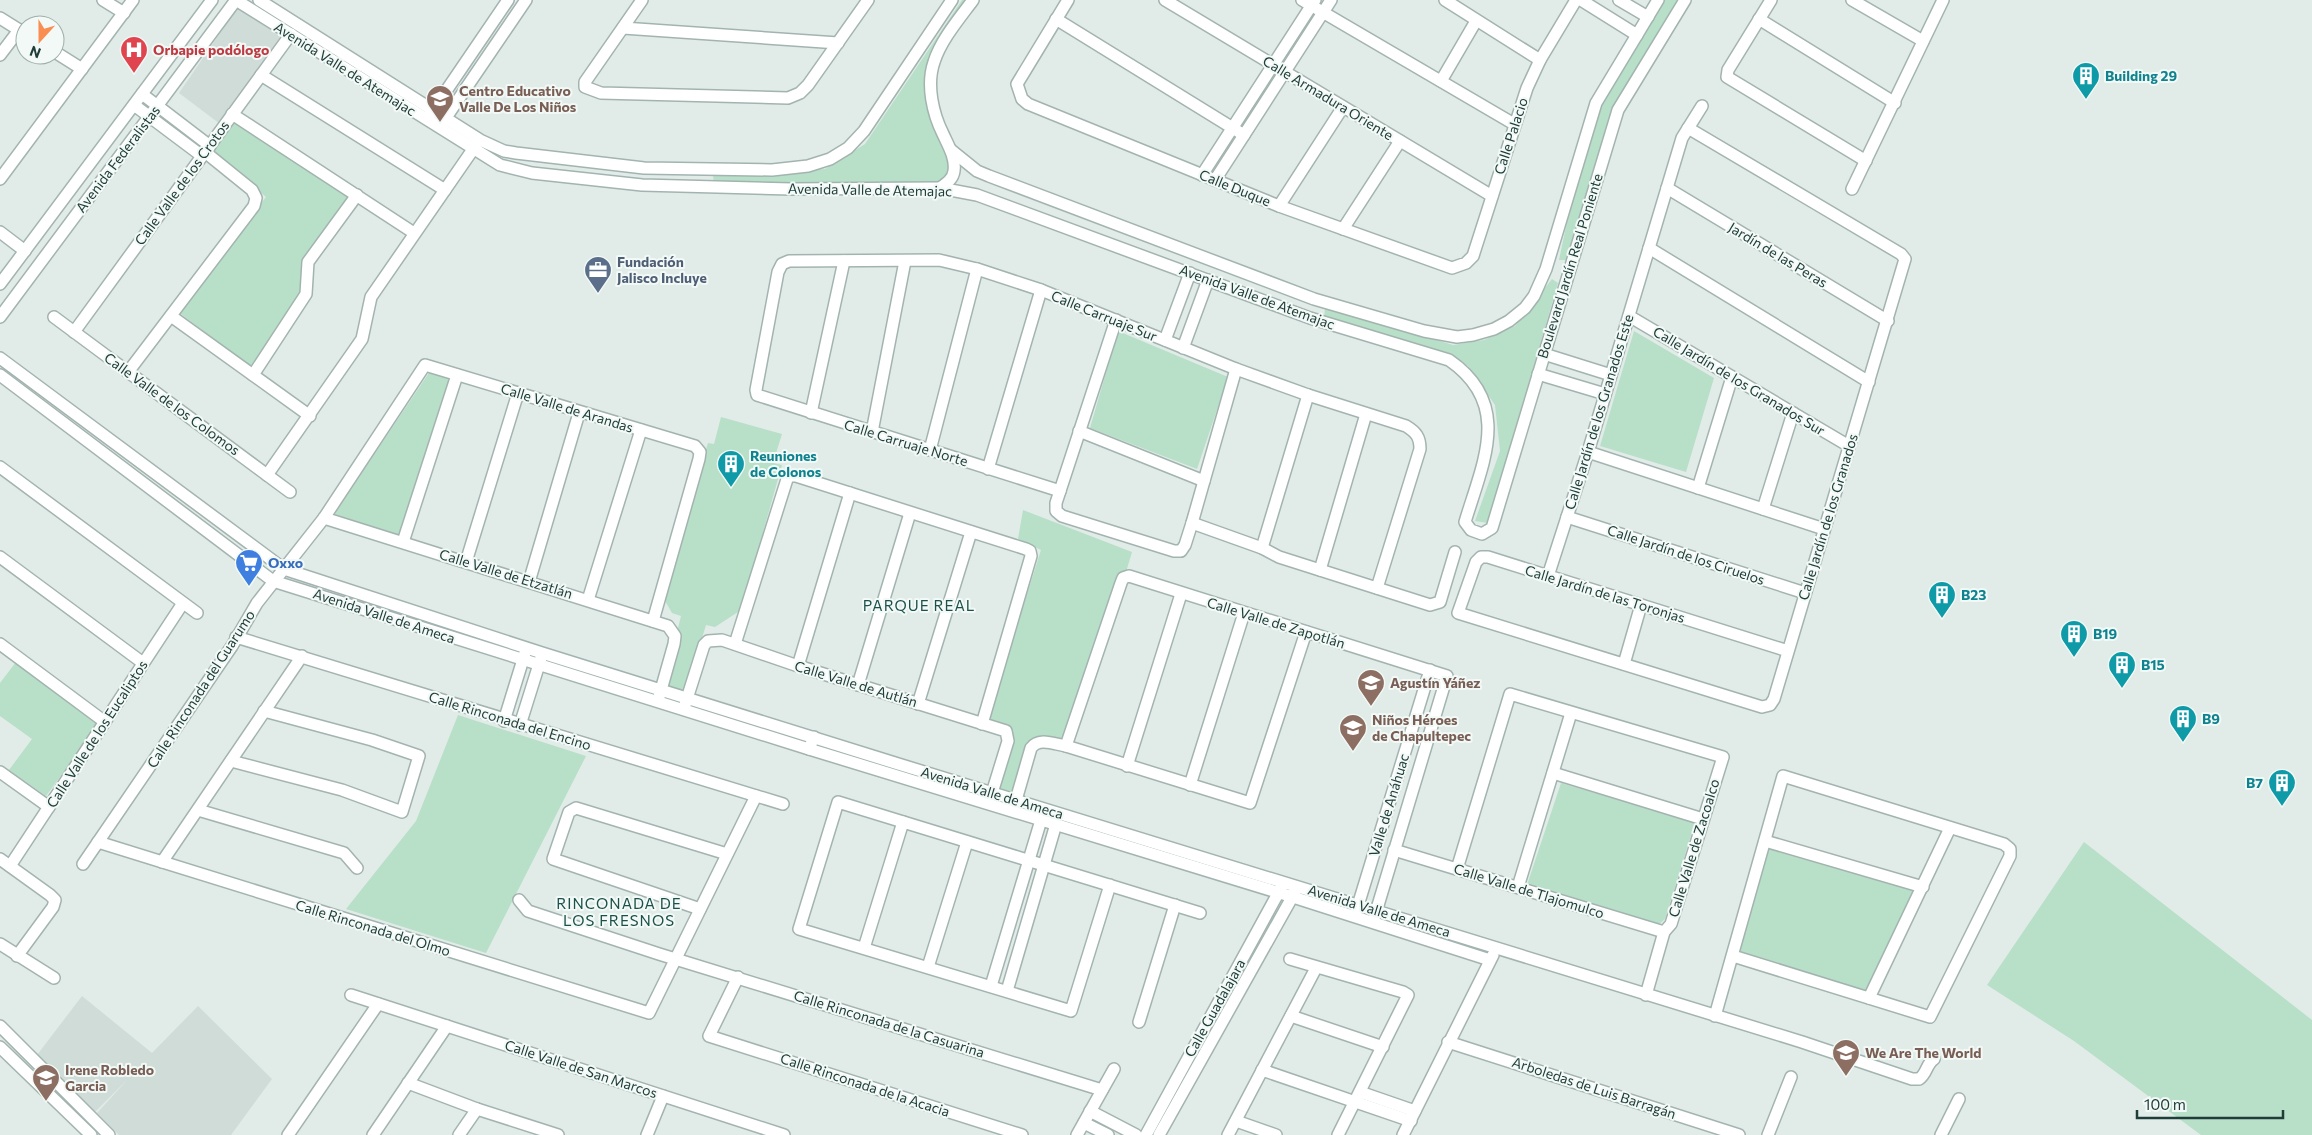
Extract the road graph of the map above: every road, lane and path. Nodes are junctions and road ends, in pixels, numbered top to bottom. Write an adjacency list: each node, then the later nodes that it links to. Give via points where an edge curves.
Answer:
1 (103, 0): 26 (street)
2 (134, 0): 26 (street)
3 (212, 0): 48 (street, Avenida Federalistas)
4 (236, 0): 35 (street, Avenida Valle de Atemajac); 51 (street, Avenida Federalistas)
5 (259, 0): 54 (street, Avenida Valle de Atemajac)
6 (508, 0): 54 (street)
7 (526, 0): 57 (street)
8 (642, 0): 34 (street)
9 (868, 0): 39 (street)
10 (952, 0): 71 (street, Avenida Valle de Atemajac, via 864,131 848,148 830,159 808,166 772,170)
11 (973, 0): 67 (street, via 934,63 931,81 935,112)
12 (1068, 0): 29 (street)
13 (1165, 0): 43 (street, Calle Armadura Oriente)
14 (1331, 0): 25 (street)
15 (1445, 0): 31 (street)
16 (1576, 0): 42 (street, Calle Palacio)
17 (1580, 0): 32 (street)
18 (1658, 0): 27 (street, Boulevard Jardín Real Poniente)
19 (1685, 0): 97 (street, Boulevard Jardín Real Poniente, via 1618,110)
20 (1771, 0): 30 (street)
21 (1852, 0): 38 (street)
22 (1943, 0): 38 (street)
23 (1309, 2): 25 (street); 43 (street)
24 (1623, 2): 27 (street); 32 (street)
25 (1323, 12): 45 (street); 47 (street)
26 (124, 13): 44 (street)
27 (1648, 17): 36 (street, Boulevard Jardín Real Poniente)
28 (0, 18): 33 (street)
29 (1056, 19): 60 (street); 73 (street, Calle Duque, via 1017,84 1022,99 1036,108)
30 (1759, 19): 49 (street); 70 (street, via 1727,76)
31 (1476, 21): 42 (street); 47 (street)
32 (1616, 22): 36 (street)
33 (15, 28)
34 (623, 28): 39 (street); 39 (street, via 585,86 601,93 788,98 808,85)
35 (291, 34): 46 (street, Calle Valle de los Crotos); 58 (street, Avenida Valle de Atemajac)
36 (1637, 34): 94 (street, Boulevard Jardín Real Poniente, via 1596,103)
37 (15, 39): 40 (street)
38 (1923, 41): 49 (street)
39 (838, 43)
40 (0, 55)
41 (65, 58): 44 (street)
42 (1540, 60): 59 (street, Calle Palacio)
43 (1273, 65): 45 (street, Calle Armadura Oriente); 60 (street)
44 (82, 69): 74 (street)
45 (1284, 72): 53 (street, Calle Armadura Oriente); 63 (street)
46 (261, 75): 55 (street, Calle Valle de los Crotos); 80 (street)
47 (1441, 81): 59 (street)
48 (142, 94): 50 (street, Avenida Federalistas); 51 (street)
49 (1895, 103): 70 (street)
50 (134, 105): 56 (street); 90 (street, Avenida Federalistas)
51 (158, 106): 56 (street, Avenida Federalistas); 68 (street)
52 (1702, 106): 62 (street, Calle Jardín de los Granados Este)
53 (1343, 107): 65 (street, Calle Armadura Oriente); 84 (street)
54 (433, 110): 57 (street, Avenida Valle de Atemajac); 58 (street)
55 (232, 114): 68 (street, Calle Valle de los Crotos); 82 (street)
56 (150, 117): 68 (street); 106 (street, Avenida Federalistas)
57 (446, 118): 61 (street); 64 (street, Avenida Valle de Atemajac)
58 (426, 120): 61 (street, Avenida Valle de Atemajac)
59 (1514, 124): 83 (street, Calle Palacio)
60 (1233, 127): 63 (street); 73 (street)
61 (439, 128): 66 (street, Avenida Valle de Atemajac)
62 (1688, 128): 78 (street, Calle Jardín de los Granados Este); 110 (street, Calle Jardín de los Granados, via 1901,254 1905,260 1904,267)
63 (1244, 135): 75 (street)
64 (480, 140): 66 (street); 69 (street, Avenida Valle de Atemajac, via 504,151)
65 (1400, 141): 83 (street, Calle Armadura Oriente); 86 (street)
66 (472, 150): 72 (street, Avenida Valle de Atemajac, via 500,165); 80 (street)
67 (951, 150): 77 (street, via 955,170 951,180); 81 (street, Avenida Valle de Atemajac, via 977,170)
68 (205, 152): 104 (street, via 252,190 256,198 254,206); 112 (street, Calle Valle de los Crotos)
69 (543, 156): 71 (street, Avenida Valle de Atemajac, via 644,168); 72 (street)
70 (1866, 161): 79 (street)
71 (702, 168): 76 (street)
72 (540, 174): 76 (street, Avenida Valle de Atemajac, via 642,185)
73 (1202, 175): 75 (street, Calle Duque)
74 (0, 179)
75 (1215, 180): 84 (street, Calle Duque)
76 (702, 187): 77 (street, Avenida Valle de Atemajac)
77 (940, 188): 85 (street, Avenida Valle de Atemajac, via 977,194)
78 (1667, 188): 89 (street, Calle Jardín de los Granados Este); 110 (street, Jardín de las Peras)
79 (1852, 189)
80 (445, 190): 88 (street)
81 (1029, 190): 85 (street); 101 (street, Avenida Valle de Atemajac)
82 (357, 195): 88 (street); 123 (street, via 308,262 306,294)
83 (1492, 196): 93 (street, Calle Palacio, via 1473,256 1466,263)
84 (1279, 206): 86 (street, Calle Duque)
85 (1021, 210): 96 (street, Avenida Valle de Atemajac)
86 (1343, 229): 93 (street, Calle Duque)
87 (0, 232): 90 (street)
88 (414, 234): 137 (street, via 371,296 362,339)
89 (1649, 248): 105 (street, Calle Jardín de los Granados Este); 128 (street)
90 (25, 251): 99 (street, Avenida Federalistas)
91 (844, 261): 92 (street, Calle Carruaje Sur); 129 (street, Calle Carruaje Sur, via 788,260 782,264); 134 (street)
92 (905, 261): 95 (street, Calle Carruaje Sur, via 938,260); 139 (street)
93 (1452, 268)
94 (1546, 268): 97 (street); 111 (street, Boulevard Jardín Real Poniente, via 1525,308)
95 (977, 269): 100 (street, Calle Carruaje Sur); 142 (street)
96 (1190, 273): 98 (street, Avenida Valle de Atemajac); 102 (street)
97 (1567, 275): 115 (street, Boulevard Jardín Real Poniente)
98 (1208, 280): 103 (street); 108 (street, Avenida Valle de Atemajac)
99 (0, 284)
100 (1041, 290): 109 (street, Calle Carruaje Sur); 145 (street)
101 (1314, 299): 108 (street); 111 (street, Avenida Valle de Atemajac, via 1441,335 1473,336)
102 (1179, 301): 103 (street); 113 (street)
103 (1198, 308): 114 (street)
104 (171, 316): 120 (street); 123 (street)
105 (1629, 316): 125 (street, Calle Jardín de los Granados Este); 126 (street, Calle Jardín de los Granados Sur)
106 (0, 317)
107 (54, 317): 112 (street, Calle Valle de los Colomos)
108 (1310, 318): 159 (street, Avenida Valle de Atemajac, via 1449,360 1463,369 1487,410 1489,425 1488,443 1465,522)
109 (1116, 320): 113 (street, Calle Carruaje Sur); 140 (street)
110 (1888, 321): 128 (street, Calle Jardín de los Granados)
111 (1494, 329)
112 (74, 332): 120 (street, Calle Valle de los Colomos)
113 (1165, 340): 114 (street, Calle Carruaje Sur)
114 (1183, 348): 119 (street, Calle Carruaje Sur)
115 (1544, 354): 117 (street); 121 (street, Boulevard Jardín Real Poniente)
116 (0, 358): 165 (street, Avenida Valle de Ameca)
117 (1563, 359): 125 (street); 127 (street)
118 (425, 365): 124 (street, Calle Valle de Arandas); 155 (street, Calle Rinconada del Guarumo)
119 (1236, 369): 132 (street, Calle Carruaje Sur); 147 (street)
120 (128, 372): 146 (street, Calle Valle de los Colomos)
121 (1538, 374): 127 (street); 159 (street, Boulevard Jardín Real Poniente, via 1492,528 1488,532)
122 (0, 375): 168 (street, Avenida Valle de Ameca)
123 (253, 375): 137 (street)
124 (457, 375): 130 (street, Calle Valle de Arandas); 160 (street)
125 (1611, 375): 131 (street, Calle Jardín de los Granados Este)
126 (1732, 377): 135 (street, Calle Jardín de los Granados Sur); 148 (street)
127 (1555, 380): 131 (street)
128 (1868, 382): 141 (street, Calle Jardín de los Granados)
129 (756, 390): 134 (street, Calle Carruaje Norte, via 762,398)
130 (518, 393): 133 (street, Calle Valle de Arandas); 164 (street)
131 (1605, 394): 143 (street, Calle Jardín de los Granados Este)
132 (1308, 396): 136 (street, Calle Carruaje Sur); 161 (street)
133 (579, 413): 138 (street, Calle Valle de Arandas); 169 (street)
134 (811, 413): 139 (street, Calle Carruaje Norte)
135 (1793, 413): 141 (street, Calle Jardín de los Granados Sur); 152 (street)
136 (1366, 414): 166 (street); 170 (street, Calle Carruaje Sur, via 1406,426 1420,439 1420,449)
137 (310, 416): 146 (street)
138 (640, 430): 173 (street); 179 (street, Calle Valle de Arandas, via 695,446 700,452)
139 (872, 432): 142 (street, Calle Carruaje Norte)
140 (1079, 432): 147 (street); 149 (street)
141 (1849, 446): 157 (street, Calle Jardín de los Granados)
142 (930, 450): 145 (street, Calle Carruaje Norte)
143 (1588, 452): 148 (street); 154 (street, Calle Jardín de los Granados Este)
144 (0, 467): 174 (street)
145 (988, 469): 149 (street, Calle Carruaje Norte)
146 (267, 475): 150 (street, Calle Valle de los Colomos)
147 (1204, 482): 156 (street)
148 (1698, 488): 152 (street)
149 (1060, 491): 156 (street, via 1056,511 1062,516 1174,551 1181,551 1185,545)
150 (290, 492)
151 (850, 493): 153 (street); 183 (street, via 788,476); 192 (street)
152 (1763, 509): 157 (street)
153 (910, 513): 158 (street); 194 (street)
154 (1567, 517): 167 (street, Calle Jardín de los Granados Este); 171 (street, Calle Jardín de los Ciruelos)
155 (324, 518): 160 (street, Calle Valle de Etzatlán); 165 (street, Calle Rinconada del Guarumo)
156 (1192, 523): 161 (street)
157 (1824, 529): 171 (street, Calle Jardín de los Granados)
158 (971, 532): 198 (street); 204 (street, via 1030,551 1031,556)
159 (1476, 533)
160 (403, 542): 164 (street, Calle Valle de Etzatlán)
161 (1262, 548): 166 (street)
162 (1455, 552): 170 (street, via 1440,602 1436,605)
163 (0, 557): 189 (street)
164 (466, 562): 169 (street, Calle Valle de Etzatlán)
165 (284, 569): 168 (street, Calle Rinconada del Guarumo); 184 (street, Avenida Valle de Ameca)
166 (1320, 570): 170 (street)
167 (1548, 576): 175 (street, Calle Jardín de las Toronjas); 178 (street, Calle Jardín de las Toronjas, via 1480,557)
168 (273, 581): 181 (street, Calle Rinconada del Guarumo); 188 (street, Avenida Valle de Ameca)
169 (529, 582): 173 (street, Calle Valle de Etzatlán)
170 (1378, 588)
171 (1805, 593): 185 (street, Calle Jardín de los Granados)
172 (1181, 594): 177 (street, Calle Valle de Zapotlán); 207 (street, Calle Valle de Zapotlán, via 1129,576 1123,578); 210 (street)
173 (588, 600): 179 (street, Calle Valle de Etzatlán)
174 (183, 603): 176 (street); 189 (street, Calle Valle de los Eucaliptos)
175 (1641, 605): 185 (street, Calle Jardín de las Toronjas); 190 (street)
176 (197, 613)
177 (1244, 613): 180 (street, Calle Valle de Zapotlán); 213 (street)
178 (1458, 613): 190 (street, Calle Jardín de los Granados)
179 (653, 621): 195 (street, Calle Valle de Etzatlán, via 668,626 675,636)
180 (1306, 632): 193 (street, Calle Valle de Zapotlán); 213 (street, via 1250,803)
181 (236, 638): 187 (street, Calle Rinconada del Encino); 226 (street, Calle Rinconada del Guarumo)
182 (0, 644): 203 (street)
183 (735, 644): 192 (street, Calle Valle de Autlán); 196 (street, Calle Valle de Autlán, via 714,640 704,645)
184 (526, 648): 186 (street, Avenida Valle de Ameca); 188 (street)
185 (1788, 651): 190 (street, Calle Jardín de los Granados, via 1774,698 1770,705 1762,707)
186 (542, 653): 191 (street); 195 (street, Avenida Valle de Ameca)
187 (302, 656): 200 (street); 202 (street, Calle Rinconada del Encino)
188 (523, 660): 191 (street, Avenida Valle de Ameca); 202 (street)
189 (143, 663): 203 (street, Calle Valle de los Eucaliptos)
190 (1624, 664)
191 (538, 665): 197 (street, Avenida Valle de Ameca); 205 (street)
192 (798, 666): 194 (street, Calle Valle de Autlán)
193 (1430, 670): 228 (street, Valle de Anáhuac, via 1447,676); 247 (street, Valle de Anáhuac)
194 (858, 685): 198 (street, Calle Valle de Autlán)
195 (661, 690): 196 (street, Avenida Valle de Ameca); 197 (street)
196 (687, 698): 199 (street); 206 (street, Avenida Valle de Ameca)
197 (658, 702): 199 (street, Avenida Valle de Ameca)
198 (918, 704): 204 (street, Calle Valle de Autlán)
199 (683, 710): 208 (street, Avenida Valle de Ameca)
200 (264, 711): 209 (street); 209 (street, via 419,756 402,812 342,790)
201 (1571, 713): 212 (street); 220 (street, Calle Valle de Zacoalco, via 1722,758); 237 (street, via 1510,694)
202 (504, 721): 205 (street, Calle Rinconada del Encino)
203 (105, 722): 218 (street, Calle Valle de los Eucaliptos)
204 (982, 724): 214 (street, Calle Valle de Autlán, via 1006,730 1008,734)
205 (520, 726): 215 (street, Calle Rinconada del Encino)
206 (814, 737): 208 (street); 214 (street, Avenida Valle de Ameca)
207 (1066, 746): 210 (street); 216 (street, via 1035,743)
208 (809, 749): 221 (street, Avenida Valle de Ameca)
209 (231, 761): 219 (street)
210 (1127, 766): 213 (street)
211 (0, 772): 218 (street)
212 (1553, 773): 220 (street); 240 (street)
213 (1190, 785)
214 (992, 792): 216 (street, Avenida Valle de Ameca)
215 (756, 796): 217 (street, Calle Rinconada del Encino); 229 (street)
216 (1016, 800): 238 (street, Avenida Valle de Ameca)
217 (783, 804)
218 (49, 807): 235 (street, Calle Valle de los Eucaliptos)
219 (198, 810): 232 (street); 236 (street, via 344,853)
220 (1703, 819): 250 (street, Calle Valle de Zacoalco, via 1671,924)
221 (1041, 820): 223 (street, Avenida Valle de Ameca); 231 (street)
222 (902, 822): 227 (street); 252 (street); 252 (street, via 838,802 799,929)
223 (1056, 824): 234 (street); 242 (street, Avenida Valle de Ameca)
224 (1950, 828): 225 (street, via 1782,776); 241 (street); 269 (street, via 2004,844 2010,849 2010,856 1930,1017)
225 (1764, 841): 241 (street); 255 (street)
226 (98, 842): 232 (street, Calle Rinconada del Olmo); 233 (street, Calle Rinconada del Guarumo)
227 (967, 842): 231 (street); 259 (street)
228 (1394, 850): 237 (street, Calle Valle de Tlajomulco); 249 (street, Valle de Anáhuac)
229 (728, 854): 246 (street); 246 (street, via 576,808 569,812 553,856 556,861)
230 (0, 859): 235 (street)
231 (1029, 860): 234 (street); 265 (street)
232 (162, 862): 256 (street, Calle Rinconada del Olmo, via 649,1013)
233 (83, 864)
234 (1044, 865): 239 (street); 266 (street)
235 (10, 866): 254 (street, via 55,900)
236 (358, 868)
237 (1457, 869): 240 (street, Calle Valle de Tlajomulco)
238 (1284, 882): 242 (street, Calle Guadalajara); 243 (street, Avenida Valle de Ameca)
239 (1110, 885): 245 (street); 266 (street, via 1072,1010)
240 (1518, 887): 250 (street, Calle Valle de Tlajomulco)
241 (1923, 888): 269 (street)
242 (1278, 892): 243 (street, Avenida Valle de Ameca); 261 (street, Calle Guadalajara)
243 (1296, 892): 247 (street, Avenida Valle de Ameca); 264 (street, Calle Guadalajara)
244 (519, 900): 256 (street, Calle Rinconada de la Casuarina, via 528,911)
245 (1175, 905): 248 (street); 273 (street)
246 (700, 909): 256 (street)
247 (1356, 911): 249 (street, Avenida Valle de Ameca)
248 (1200, 913)
249 (1374, 916): 253 (street, Avenida Valle de Ameca); 258 (street)
250 (1664, 932): 268 (street, Calle Valle de Zacoalco)
251 (0, 944): 254 (street)
252 (864, 948): 259 (street)
253 (1497, 948): 258 (street); 268 (street, Avenida Valle de Ameca)
254 (17, 956): 263 (street)
255 (1733, 956): 269 (street); 272 (street)
256 (676, 958): 262 (street, Calle Rinconada de la Casuarina)
257 (1290, 959): 260 (street)
258 (1490, 960): 276 (street)
259 (928, 967): 265 (street)
260 (1316, 968): 271 (street); 278 (street, via 1408,995)
261 (1234, 974): 264 (street, via 1235,983); 305 (street, Calle Guadalajara)
262 (738, 977): 284 (street, Calle Rinconada de la Casuarina); 301 (street, Calle Rinconada de la Acacia, via 709,1036)
263 (54, 978)
264 (1246, 981): 306 (street, Calle Guadalajara)
265 (991, 986): 266 (street)
266 (1007, 991)
267 (351, 995): 270 (street, Calle Valle de San Marcos)
268 (1646, 995): 272 (street, Avenida Valle de Ameca)
269 (1869, 998)
270 (378, 1004): 275 (street, Calle Valle de San Marcos); 295 (street)
271 (1291, 1016): 278 (street); 281 (street)
272 (1716, 1016): 279 (street, Avenida Valle de Ameca, via 1912,1079 1924,1076)
273 (1139, 1022)
274 (0, 1026): 294 (street)
275 (447, 1026): 283 (street); 285 (street, Calle Valle de San Marcos)
276 (1449, 1042): 290 (street); 311 (street, Arboledas de Luis Barragán)
277 (0, 1047): 293 (street)
278 (1383, 1047): 286 (street)
279 (1934, 1059)
280 (1114, 1069): 284 (street)
281 (1262, 1070): 286 (street); 291 (street)
282 (1790, 1077): 312 (street)
283 (408, 1083): 288 (street); 296 (street)
284 (1102, 1090): 289 (street)
285 (663, 1096): 299 (street); 300 (street, Calle Valle de San Marcos)
286 (1358, 1097): 290 (street); 309 (street)
287 (1959, 1100): 313 (street)
288 (476, 1109): 297 (street); 298 (street)
289 (1090, 1111): 292 (street); 304 (street)
290 (1413, 1116): 310 (street)
291 (1236, 1121): 307 (street); 308 (street)
292 (1084, 1123): 302 (street); 303 (street)
293 (91, 1135)
294 (109, 1135)
295 (288, 1135)
296 (373, 1135)
297 (458, 1135)
298 (558, 1135)
299 (647, 1135)
300 (784, 1135)
301 (1022, 1135)
302 (1077, 1135)
303 (1108, 1135)
304 (1136, 1135)
305 (1146, 1135)
306 (1159, 1135)
307 (1228, 1135)
308 (1276, 1135)
309 (1338, 1135)
310 (1403, 1135)
311 (1739, 1135)
312 (1768, 1135)
313 (1941, 1135)

